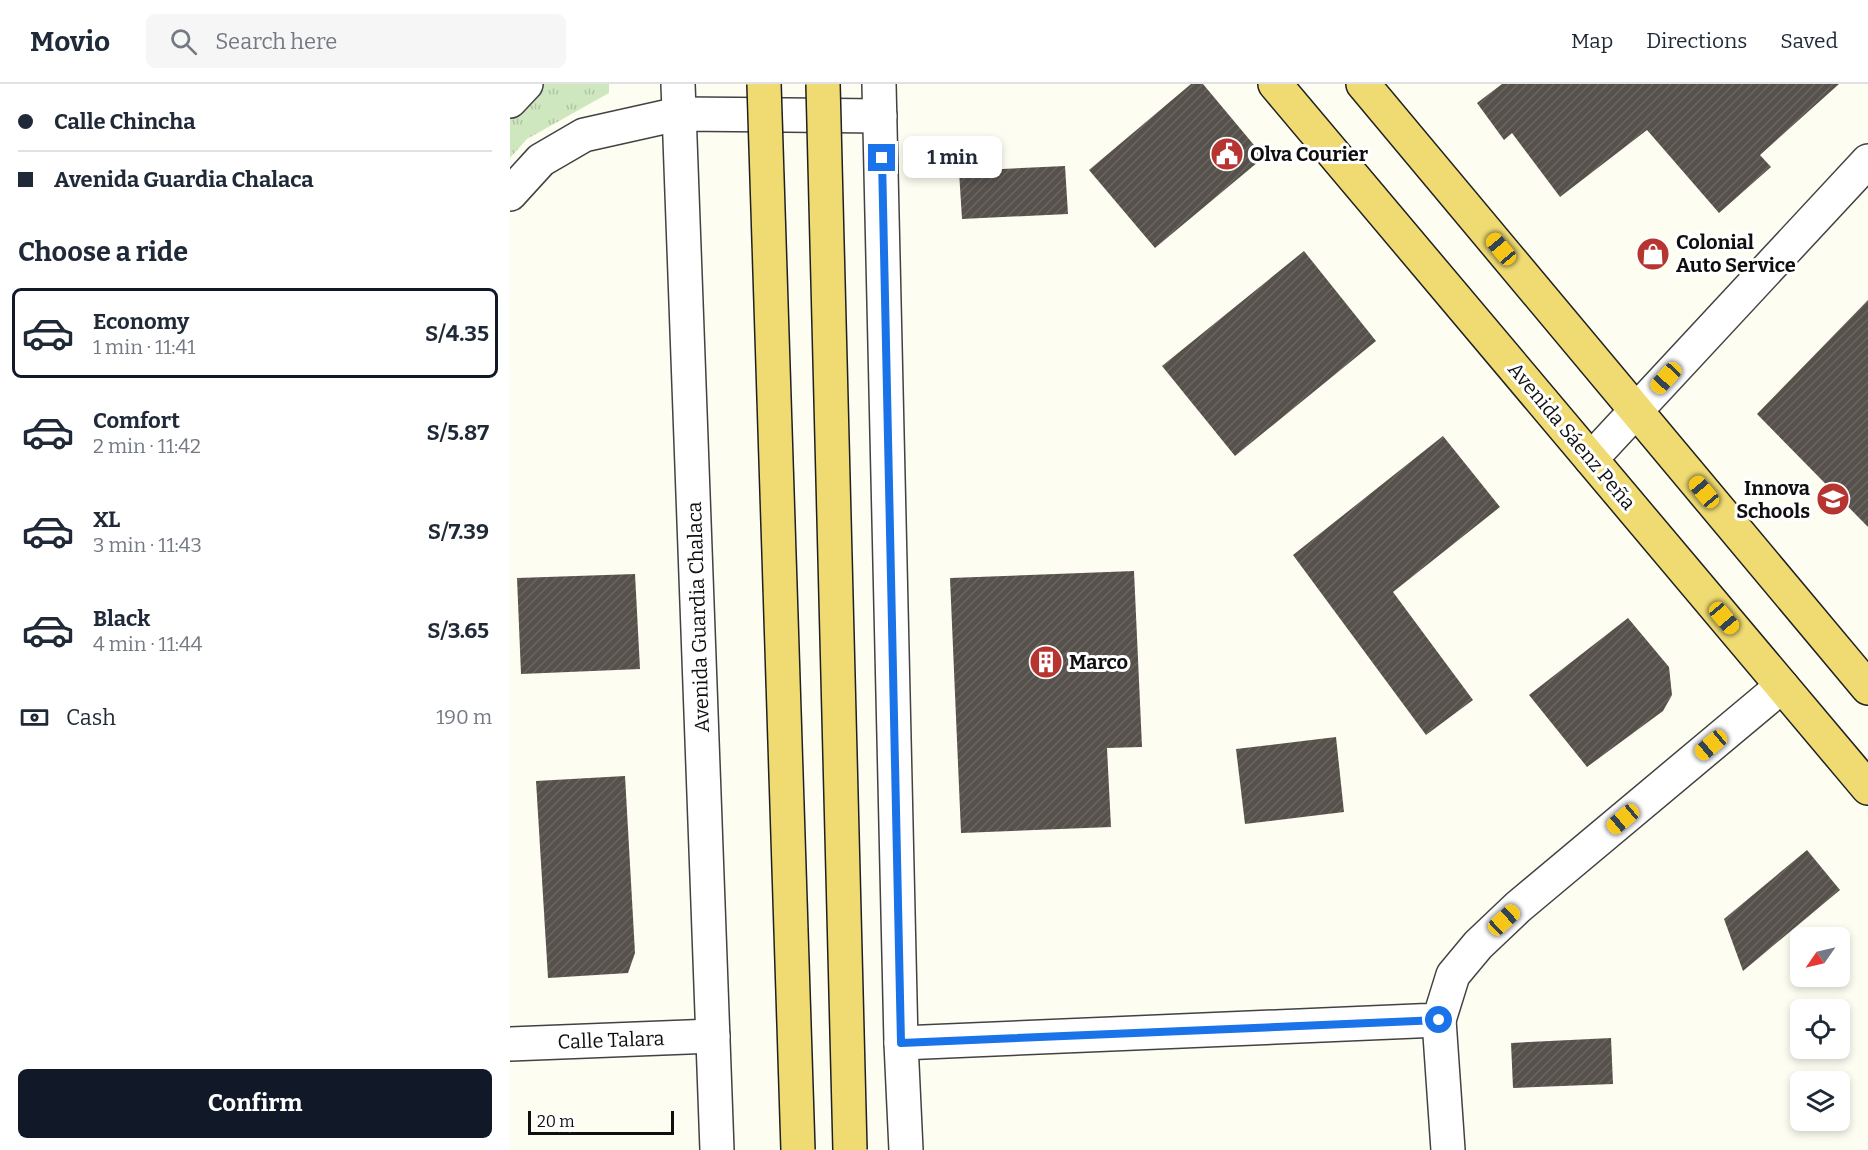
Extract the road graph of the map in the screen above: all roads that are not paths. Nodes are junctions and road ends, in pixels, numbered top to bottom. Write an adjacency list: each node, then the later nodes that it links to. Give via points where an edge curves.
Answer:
1 (526, 84): 8 (street)
2 (764, 84): 21 (main road, bridge)
3 (823, 84): 22 (main road, bridge)
4 (1275, 84): 12 (main road, Avenida Sáenz Peña)
5 (1362, 84): 11 (main road)
6 (678, 99): 7 (street); 10 (street, via 584,135 541,160); 17 (street, Avenida Guardia Chalaca)
7 (879, 100): 18 (street)
8 (510, 101)
9 (1868, 161): 11 (street)
10 (510, 194)
11 (1635, 411): 12 (street); 14 (main road)
12 (1591, 459): 13 (main road, Avenida Sáenz Peña)
13 (1782, 686): 15 (main road, Avenida Sáenz Peña); 16 (street, via 1478,945 1453,975)
14 (1868, 688)
15 (1868, 788)
16 (1439, 1020): 18 (street); 24 (street)
17 (713, 1036): 19 (street, Calle Talara); 20 (street, Avenida Guardia Chalaca)
18 (901, 1043): 23 (street)
19 (510, 1044)
20 (717, 1150)
21 (798, 1150)
22 (850, 1150)
23 (906, 1150)
24 (1448, 1150)

